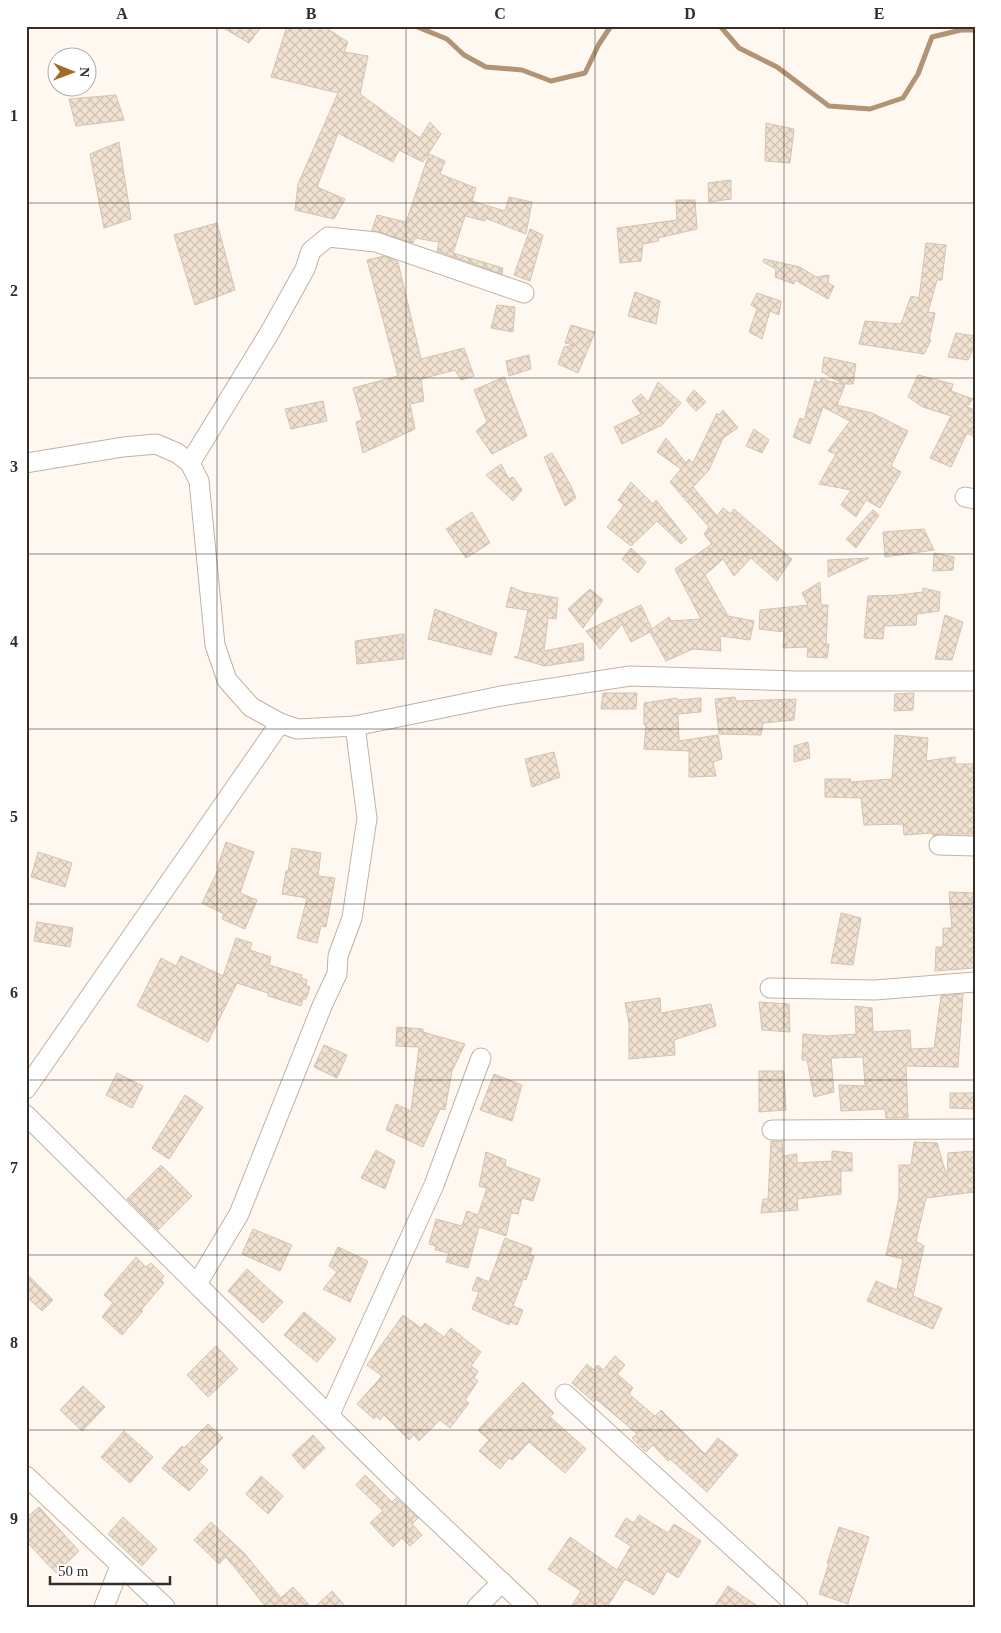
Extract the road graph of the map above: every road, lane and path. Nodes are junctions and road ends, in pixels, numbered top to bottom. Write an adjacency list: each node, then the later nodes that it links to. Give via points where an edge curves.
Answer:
1 (524, 293): 3 (street, via 376,242 328,237 311,251 305,269 270,332)
2 (26, 463): 3 (street, via 156,444)
3 (190, 463): 5 (street, via 199,481 215,645 227,680 251,707)
4 (975, 681): 6 (street, via 796,681 630,676 501,696)
5 (280, 723): 6 (street, via 297,729); 12 (street)
6 (355, 726): 16 (street, via 367,818 352,918 338,956 337,974 239,1214)
7 (938, 845): 8 (street)
8 (975, 846)
9 (975, 982): 10 (street, via 875,990)
10 (770, 988)
11 (481, 1058): 18 (street, via 434,1185)
12 (26, 1090)
13 (26, 1115): 16 (street)
14 (772, 1130): 15 (street)
15 (975, 1130)
16 (197, 1284): 18 (street)
17 (565, 1394): 26 (street)
18 (329, 1416): 21 (street)
19 (26, 1476): 20 (street)
20 (120, 1566): 22 (street); 23 (street)
21 (502, 1582): 24 (street); 25 (street)
22 (104, 1607)
23 (165, 1607)
24 (477, 1607)
25 (528, 1607)
26 (798, 1607)

